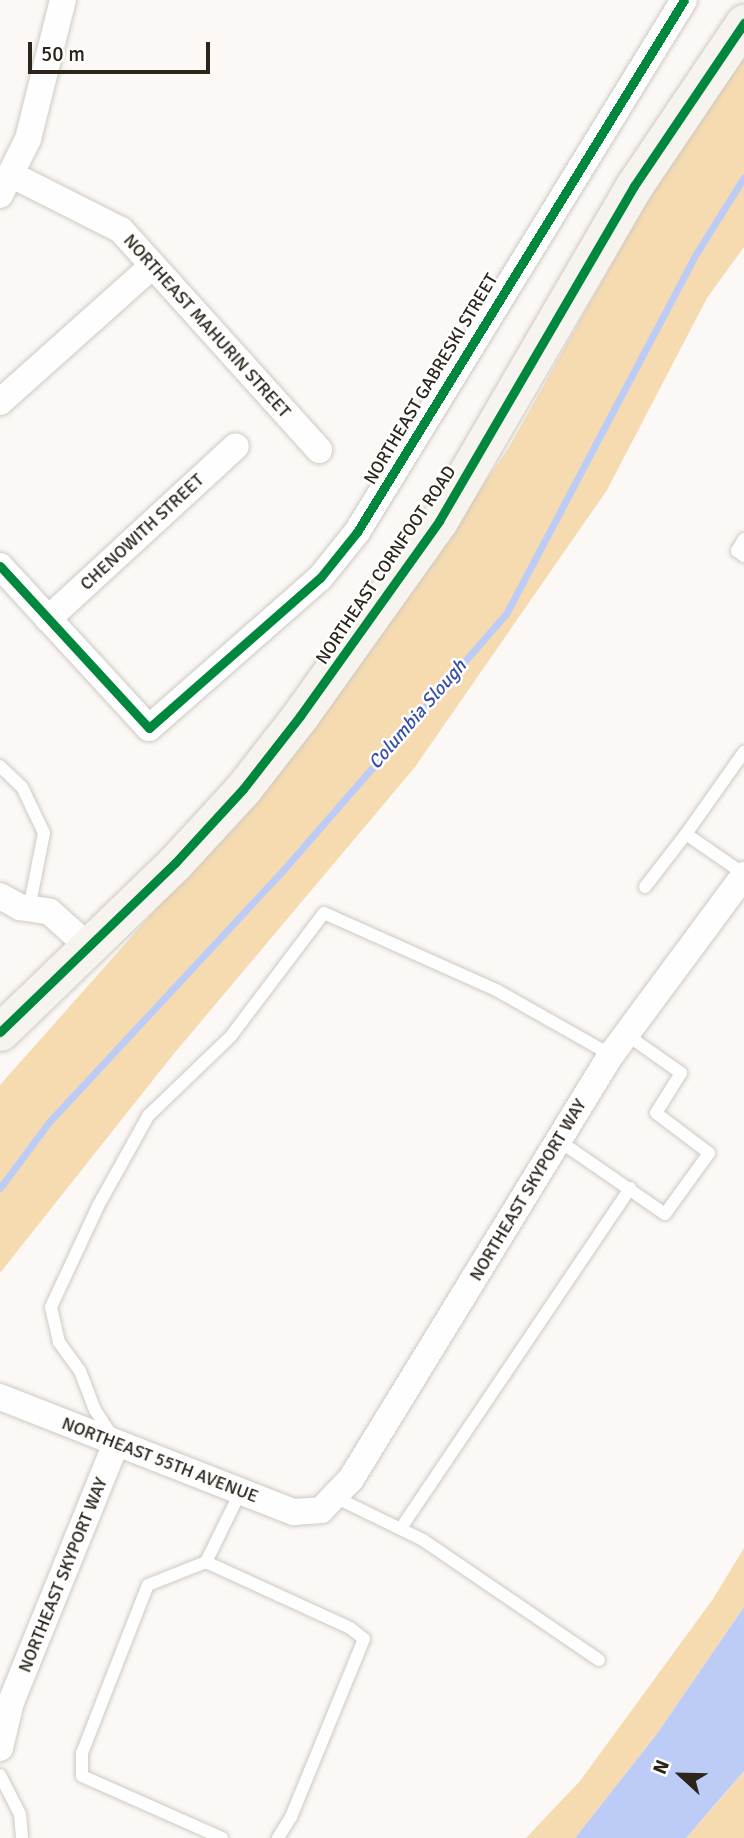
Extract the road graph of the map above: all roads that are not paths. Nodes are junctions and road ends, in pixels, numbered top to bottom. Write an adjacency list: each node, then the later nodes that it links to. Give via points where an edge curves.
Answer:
1 (63, 0): 4 (street, via 28,139)
2 (684, 0): 12 (street, NORTHEAST GABRESKI STREET, via 357,532 320,578 149,728)
3 (744, 23): 20 (street, NORTHEAST CORNFOOT ROAD, via 634,186 462,484 405,570 243,789)
4 (6, 185): 5 (street, NORTHEAST MAHURIN STREET, via 103,218)
5 (153, 265): 6 (street); 8 (street, NORTHEAST MAHURIN STREET)
6 (0, 402)
7 (236, 446): 12 (street, CHENOWITH STREET)
8 (319, 450)
9 (744, 540): 10 (lane, via 737,551)
10 (744, 556)
11 (0, 566): 12 (street)
12 (48, 619)
13 (744, 752): 15 (lane)
14 (0, 766): 19 (lane, via 22,787 44,833)
15 (686, 834): 16 (lane); 17 (lane)
16 (744, 875): 22 (street, NORTHEAST SKYPORT WAY)
17 (645, 887)
18 (0, 896): 19 (street)
19 (29, 909): 20 (street, via 51,912)
20 (90, 948): 21 (street, NORTHEAST CORNFOOT ROAD)
21 (0, 1032)
22 (618, 1045): 23 (street, NORTHEAST SKYPORT WAY); 24 (lane, via 681,1073 656,1114 709,1153 665,1214); 26 (lane, via 324,913 231,1036 148,1116 98,1206 51,1307 59,1342)
23 (558, 1140): 24 (lane); 28 (street, NORTHEAST SKYPORT WAY, via 351,1479)
24 (630, 1188): 29 (lane)
25 (0, 1397): 26 (street, NORTHEAST 55TH AVENUE)
26 (116, 1443): 27 (street, NORTHEAST 55TH AVENUE); 32 (street, NORTHEAST SKYPORT WAY, via 11,1702)
27 (240, 1491): 28 (street, NORTHEAST 55TH AVENUE, via 294,1512); 30 (lane)
28 (328, 1504): 29 (lane)
29 (401, 1528): 31 (lane)
30 (206, 1562): 35 (lane, via 148,1585 82,1753 82,1776); 36 (lane, via 350,1628 364,1639 291,1817)
31 (599, 1660)
32 (0, 1748)
33 (0, 1775): 34 (lane, via 20,1814)
34 (22, 1838)
35 (222, 1838)
36 (278, 1838)

